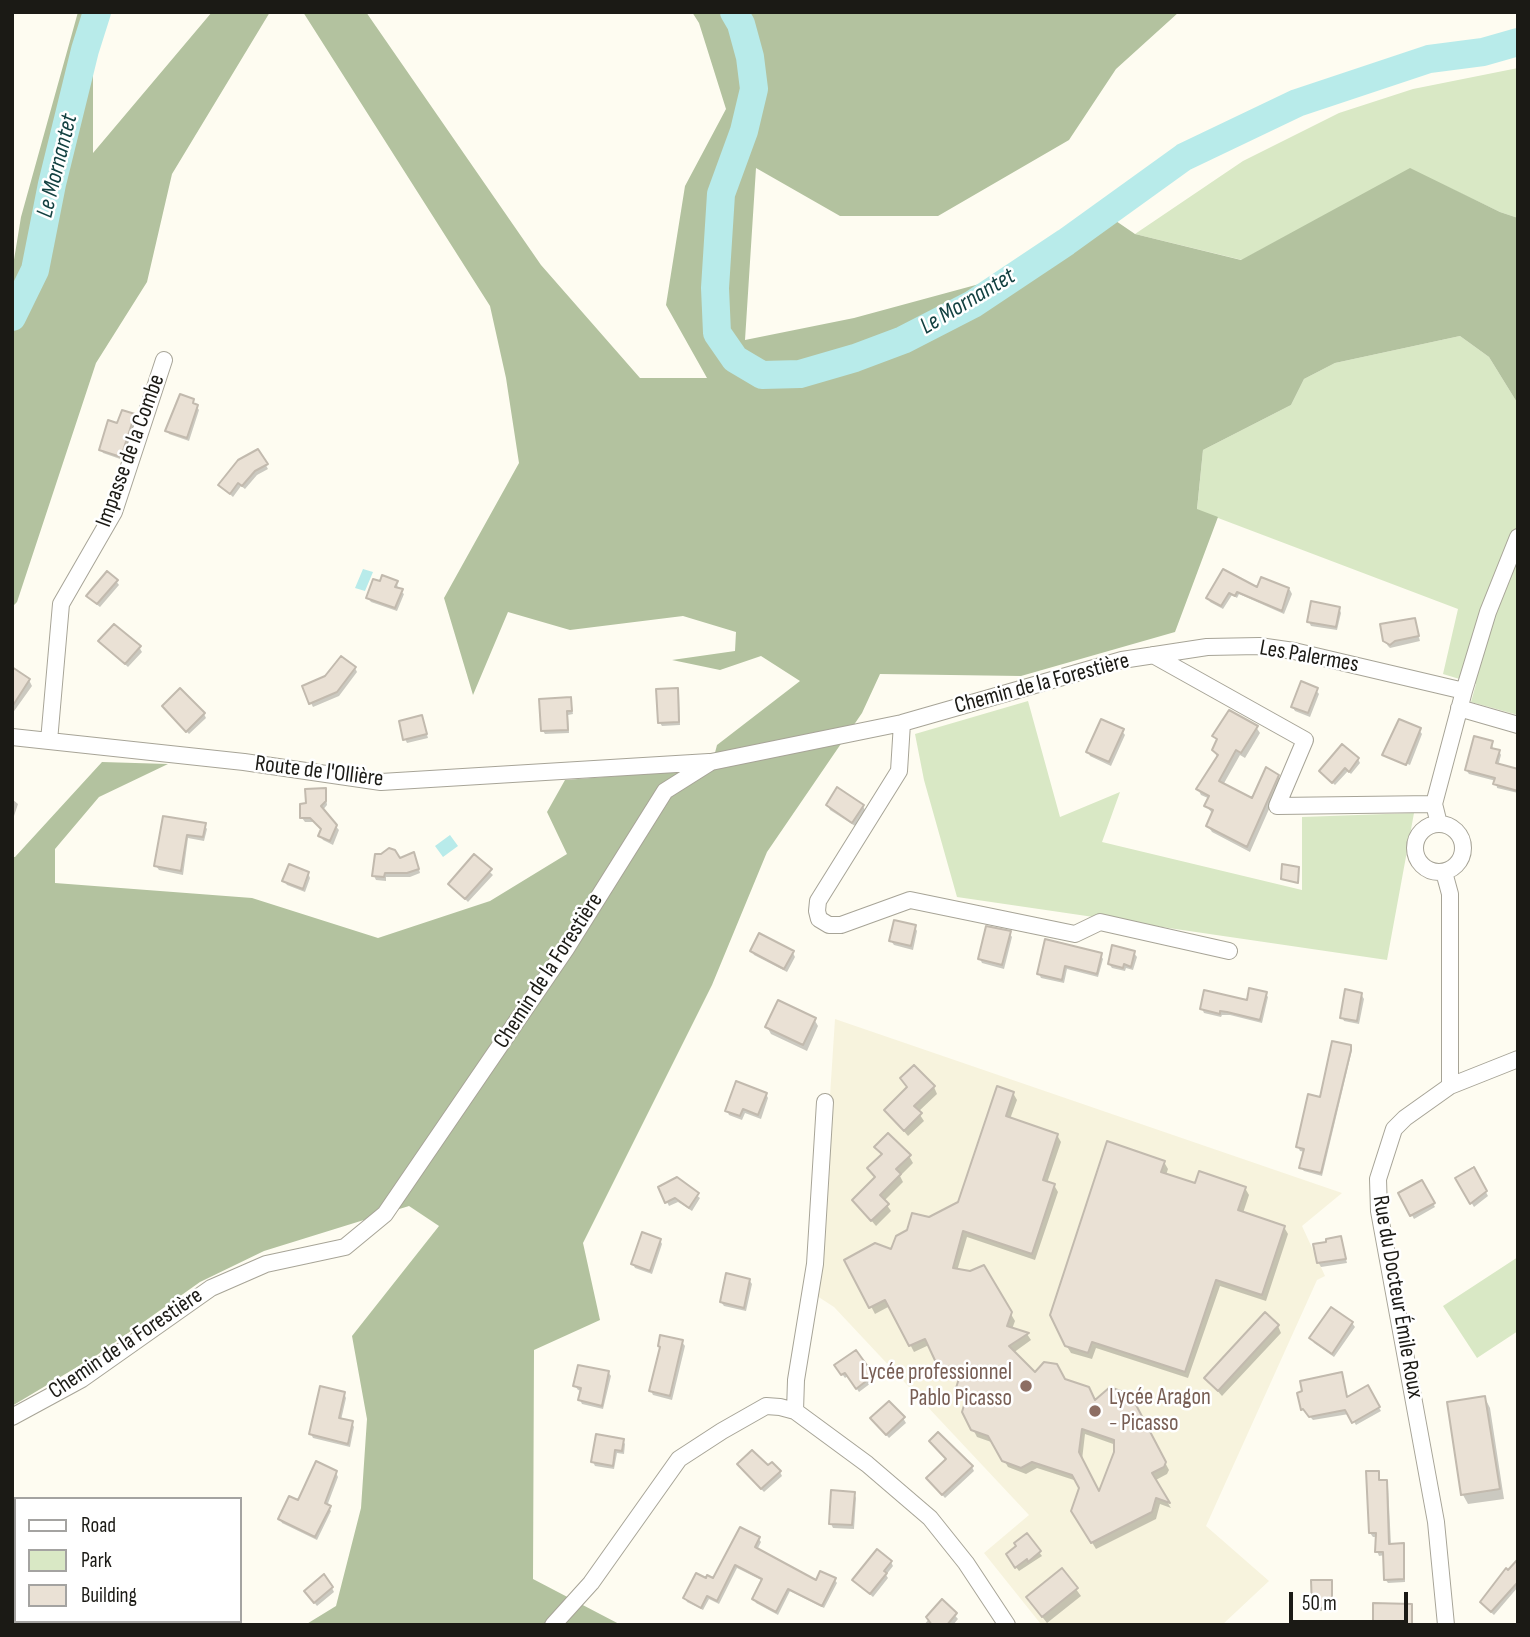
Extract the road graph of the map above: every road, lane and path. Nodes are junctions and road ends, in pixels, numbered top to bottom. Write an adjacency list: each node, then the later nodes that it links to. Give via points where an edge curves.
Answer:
1 (164, 360): 9 (street, Impasse de la Combe, via 114,512 61,604)
2 (1518, 537): 4 (street)
3 (1153, 655): 4 (street, Les Palermes, via 1259,646 1337,659); 6 (street, Chemin de la Forestière); 11 (street, via 1305,740 1277,806)
4 (1464, 691): 5 (street)
5 (1459, 708): 7 (street); 11 (street)
6 (902, 723): 10 (street, Chemin de la Forestière); 14 (street, via 899,771 818,901 819,919 841,925 909,900 1075,934 1100,922)
7 (1518, 725)
8 (12, 737): 9 (street, Route de l'Ollière)
9 (49, 741): 10 (street, Route de l'Ollière, via 381,782)
10 (711, 762): 19 (street, Chemin de la Forestière, via 665,791 566,949 385,1214 345,1247 266,1264 211,1288 82,1379)
11 (1434, 804): 12 (street)
12 (1439, 824): 13 (street, via 1456,830 1464,848 1458,864); 13 (street, via 1423,830 1415,852 1426,869)
13 (1444, 873): 16 (street, via 1450,894)
14 (1229, 951)
15 (1518, 1059): 16 (street, Rue du Docteur Émile Roux)
16 (1450, 1086): 22 (street, Rue du Docteur Émile Roux, via 1394,1129 1378,1179 1379,1211 1436,1522)
17 (825, 1102): 18 (street, via 815,1264)
18 (795, 1411): 20 (street, via 766,1406 679,1459 591,1583); 21 (street, via 930,1518 967,1563)
19 (12, 1417)
20 (553, 1625)
21 (1007, 1625)
22 (1447, 1625)

